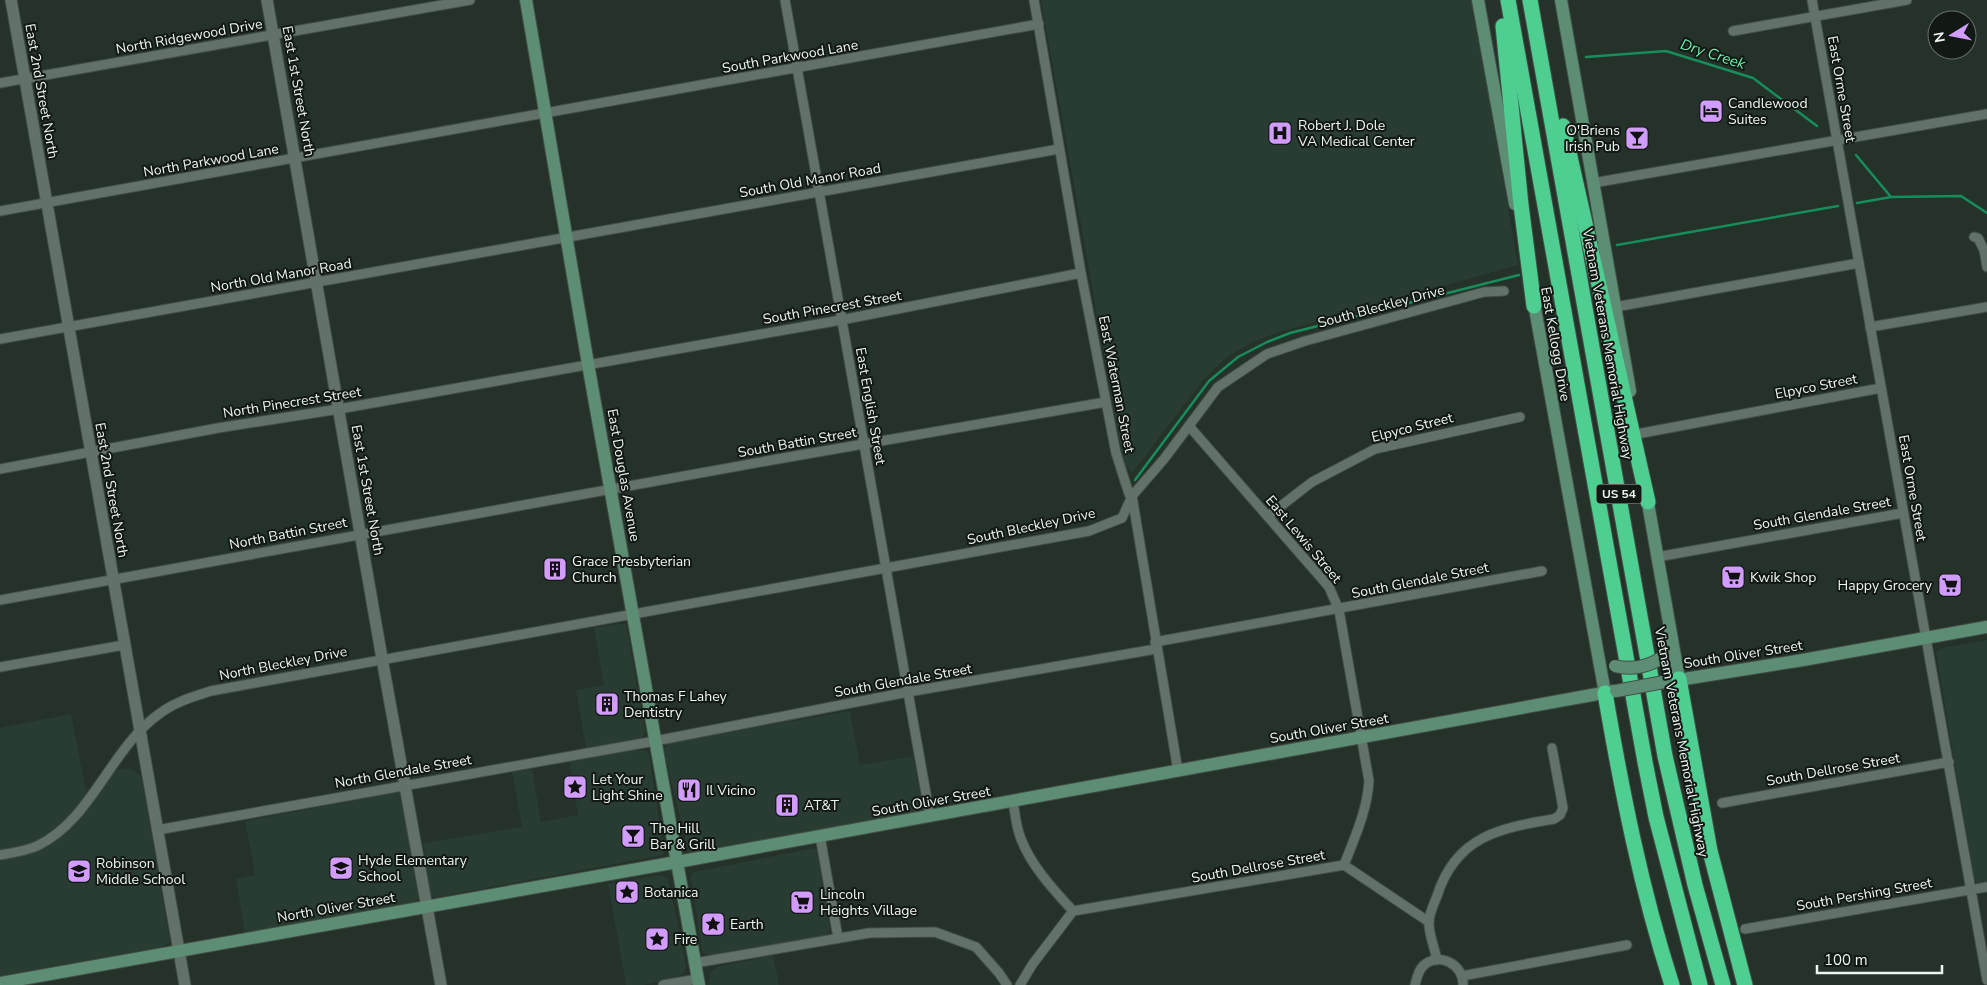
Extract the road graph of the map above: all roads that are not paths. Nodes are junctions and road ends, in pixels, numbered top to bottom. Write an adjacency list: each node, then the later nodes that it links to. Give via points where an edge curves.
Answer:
1 (11, 0): 19 (street, East 2nd Street North)
2 (267, 0): 17 (street, East 1st Street North)
3 (470, 0): 17 (street, North Ridgewood Drive)
4 (526, 0): 21 (main road, East Douglas Avenue)
5 (785, 0): 18 (street, East English Street)
6 (1034, 0): 15 (street, East Waterman Street)
7 (1478, 0): 37 (main road, East Kellogg Drive)
8 (1500, 0): 37 (highway)
9 (1508, 0): 115 (highway, US 54, via 1645,762)
10 (1532, 0): 56 (highway); 116 (highway, Vietnam Veterans Memorial Highway / US 54, via 1666,756 1695,885)
11 (1561, 0): 26 (main road)
12 (1812, 0): 14 (street, East Orme Street)
13 (1907, 0): 14 (street)
14 (1815, 16): 16 (street); 23 (street, East Orme Street)
15 (1039, 24): 18 (street, South Parkwood Lane); 24 (street, East Waterman Street)
16 (1733, 31)
17 (273, 35): 19 (street, North Ridgewood Drive); 25 (street, East 1st Street North)
18 (797, 68): 21 (street, South Parkwood Lane); 27 (street, East English Street)
19 (24, 78): 20 (street, North Ridgewood Drive); 28 (street, East 2nd Street North)
20 (0, 83)
21 (545, 114): 25 (street, North Parkwood Lane); 31 (main road, East Douglas Avenue)
22 (1987, 114): 23 (street)
23 (1837, 140): 26 (street); 32 (street, East Orme Street)
24 (1059, 149): 27 (street, South Old Manor Road); 34 (street, East Waterman Street)
25 (295, 159): 28 (street, North Parkwood Lane); 35 (street, East 1st Street North)
26 (1593, 183): 38 (main road)
27 (819, 193): 31 (street, South Old Manor Road); 40 (street, East English Street)
28 (46, 203): 29 (street, North Parkwood Lane); 41 (street, East 2nd Street North)
29 (0, 212)
30 (1974, 237): 33 (street, via 1978,238 1984,250)
31 (566, 239): 35 (street, North Old Manor Road); 44 (main road, East Douglas Avenue)
32 (1859, 263): 38 (street); 42 (street, East Orme Street)
33 (1987, 267)
34 (1081, 273): 40 (street, South Pinecrest Street); 46 (street, East Waterman Street)
35 (317, 283): 41 (street, North Old Manor Road); 47 (street, East 1st Street North)
36 (1504, 291): 49 (street, South Bleckley Drive, via 1484,292 1267,354 1218,387)
37 (1534, 306): 72 (main road, East Kellogg Drive)
38 (1615, 307): 50 (main road)
39 (1987, 308): 42 (street)
40 (841, 320): 44 (street, South Pinecrest Street); 51 (street, East English Street)
41 (67, 327): 43 (street, North Old Manor Road); 52 (street, East 2nd Street North)
42 (1870, 327): 45 (street, East Orme Street)
43 (0, 340)
44 (588, 364): 47 (street, North Pinecrest Street); 54 (main road, East Douglas Avenue)
45 (1881, 388): 50 (street, Elpyco Street); 57 (street, East Orme Street)
46 (1106, 402): 51 (street, South Battin Street); 55 (street, East Waterman Street, via 1116,453)
47 (339, 409): 52 (street, North Pinecrest Street); 59 (street, East 1st Street North)
48 (1520, 417): 58 (street, Elpyco Street, via 1375,449 1312,482)
49 (1189, 426): 55 (street, South Bleckley Drive); 58 (street, East Lewis Street)
50 (1637, 434): 56 (main road)
51 (864, 444): 54 (street, South Battin Street); 61 (street, East English Street)
52 (90, 452): 53 (street, North Pinecrest Street); 63 (street, East 2nd Street North)
53 (0, 469)
54 (612, 490): 59 (street, North Battin Street); 66 (main road, East Douglas Avenue)
55 (1132, 496): 61 (street, South Bleckley Drive, via 1122,518 1089,531); 71 (street, East Waterman Street)
56 (1648, 502): 60 (main road)
57 (1903, 513): 60 (street, South Glendale Street); 69 (street, East Orme Street)
58 (1268, 516): 65 (street, East Lewis Street, via 1329,587)
59 (360, 534): 63 (street, North Battin Street); 73 (street, East 1st Street North)
60 (1657, 557): 68 (main road)
61 (886, 569): 66 (street, South Bleckley Drive); 76 (street, East English Street)
62 (1542, 571): 65 (street, South Glendale Street)
63 (113, 580): 64 (street, North Battin Street); 70 (street, East 2nd Street North)
64 (0, 600)
65 (1339, 610): 71 (street, South Glendale Street); 79 (street, East Lewis Street)
66 (632, 614): 73 (street, North Bleckley Drive); 80 (main road, East Douglas Avenue)
67 (1987, 627): 69 (main road, South Oliver Street)
68 (1670, 635): 72 (main road, bridge, via 1661,658 1631,668 1615,666); 75 (main road)
69 (1927, 637): 75 (main road, South Oliver Street); 82 (street, East Orme Street)
70 (124, 645): 74 (street); 78 (street, East 2nd Street North)
71 (1156, 646): 76 (street, South Glendale Street); 83 (street, East Waterman Street)
72 (1596, 648): 77 (main road, East Kellogg Drive)
73 (382, 659): 78 (street, North Bleckley Drive, via 211,690 180,700); 84 (street, East 1st Street North)
74 (0, 667)
75 (1672, 681): 77 (main road, South Oliver Street, bridge); 117 (highway, via 1710,851)
76 (908, 692): 80 (street, South Glendale Street); 87 (street, East English Street)
77 (1610, 692): 79 (main road, South Oliver Street); 114 (highway, via 1632,840)
78 (139, 732): 88 (street, East 2nd Street North); 90 (street, North Bleckley Drive, via 71,822 36,847)
79 (1362, 737): 83 (main road, South Oliver Street); 92 (street, East Lewis Street, via 1369,781 1368,798 1363,820)
80 (655, 740): 84 (street, North Glendale Street); 91 (main road, East Douglas Avenue)
81 (1552, 748): 97 (street, via 1563,808 1560,815 1494,832 1474,842 1459,855 1440,886)
82 (1949, 762): 86 (street, South Dellrose Street); 94 (street, East Orme Street)
83 (1178, 771): 85 (main road, South Oliver Street)
84 (405, 785): 88 (street, North Glendale Street); 95 (street, East 1st Street North)
85 (1012, 801): 87 (main road, South Oliver Street); 96 (street, via 1020,838 1031,861)
86 (1722, 803)
87 (930, 816): 89 (main road, South Oliver Street)
88 (157, 830): 101 (street, East 2nd Street North)
89 (820, 836): 91 (main road, South Oliver Street); 99 (street)
90 (0, 855)
91 (677, 862): 95 (main road, North Oliver Street); 103 (main road, East Douglas Avenue)
92 (1344, 865): 96 (street, South Dellrose Street); 97 (street, South Dellrose Street)
93 (1987, 887): 94 (street, South Pershing Street)
94 (1972, 890): 98 (street, South Pershing Street); 105 (street, East Orme Street)
95 (427, 906): 101 (main road, North Oliver Street); 109 (street, East 1st Street North)
96 (1073, 911): 112 (street)
97 (1429, 922): 102 (street)
98 (1745, 929)
99 (838, 938): 103 (street); 111 (street, via 869,933 935,932 976,947)
100 (1627, 945): 104 (street)
101 (178, 951): 107 (main road, North Oliver Street); 108 (street, East 2nd Street North)
102 (1437, 960): 104 (street, via 1452,963); 113 (street, via 1423,967)
103 (695, 963): 106 (main road, East Douglas Avenue)
104 (1463, 980)
105 (1987, 980)
106 (698, 982): 110 (street)
107 (0, 983)
108 (184, 985)
109 (441, 985)
110 (663, 985)
111 (1007, 985)
112 (1020, 985)
113 (1415, 985)
114 (1672, 985)
115 (1700, 985)
116 (1723, 985)
117 (1745, 985)

